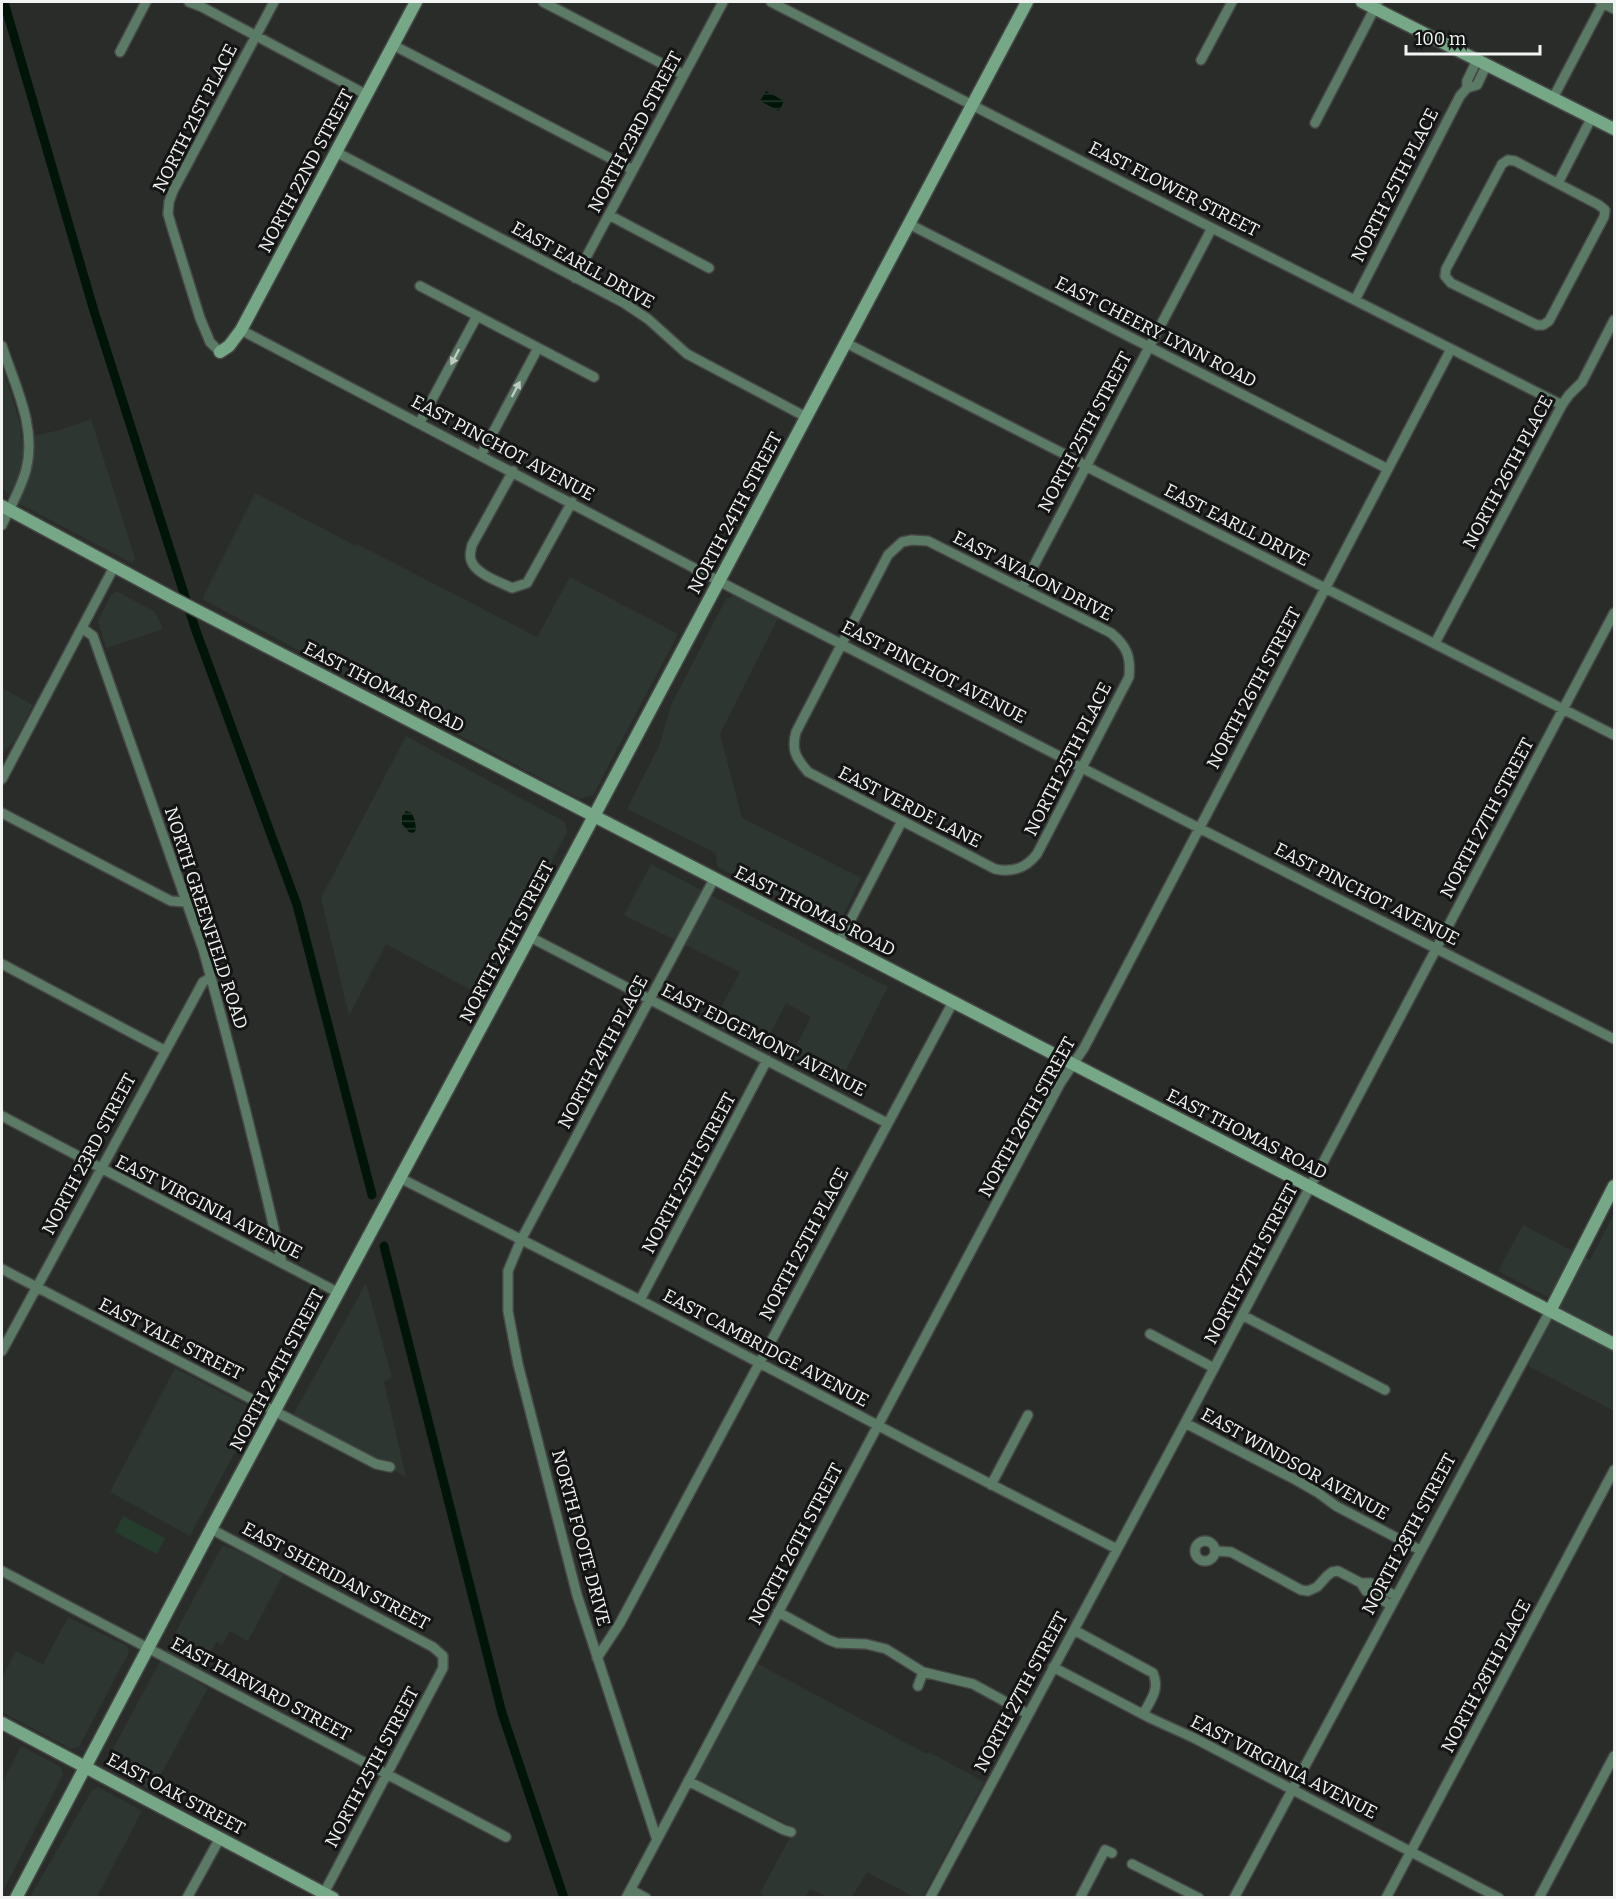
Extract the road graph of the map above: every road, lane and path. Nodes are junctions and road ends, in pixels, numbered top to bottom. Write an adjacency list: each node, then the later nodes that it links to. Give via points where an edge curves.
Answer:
1 (146, 2): 16 (street)
2 (189, 2): 14 (street)
3 (274, 2): 14 (street, NORTH 21ST PLACE)
4 (416, 2): 15 (main road, NORTH 22ND STREET)
5 (543, 2): 19 (street)
6 (723, 2): 19 (street, NORTH 23RD STREET)
7 (771, 2): 22 (street, EAST FLOWER STREET)
8 (1027, 2): 22 (main road, NORTH 24TH STREET)
9 (1232, 2): 17 (street)
10 (1362, 2): 12 (main road)
11 (1602, 2): 13 (street); 21 (street)
12 (1376, 5): 18 (main road); 24 (street)
13 (1614, 9)
14 (256, 36): 20 (street); 44 (street, NORTH 21ST PLACE, via 169,202 172,231 200,318 210,342)
15 (393, 45): 20 (main road, NORTH 22ND STREET); 27 (street)
16 (120, 52)
17 (1201, 60)
18 (1482, 62): 21 (main road); 35 (street, NORTH 25TH PLACE, via 1467,81 1467,88)
19 (684, 75): 27 (street, NORTH 23RD STREET)
20 (367, 95): 26 (main road, NORTH 22ND STREET)
21 (1553, 98): 23 (main road)
22 (972, 105): 30 (main road, NORTH 24TH STREET); 31 (street, EAST FLOWER STREET)
23 (1592, 117): 25 (main road); 28 (street)
24 (1315, 123)
25 (1614, 129)
26 (336, 152): 33 (street, EAST EARLL DRIVE); 38 (main road, NORTH 22ND STREET)
27 (633, 170): 29 (street, NORTH 23RD STREET)
28 (1558, 183): 28 (street, via 1515,161 1502,164 1446,269 1451,283 1537,326 1549,321 1605,210)
29 (609, 215): 32 (street); 33 (street, NORTH 23RD STREET)
30 (909, 224): 39 (main road, NORTH 24TH STREET); 41 (street, EAST CHEERY LYNN ROAD)
31 (1212, 228): 35 (street, EAST FLOWER STREET); 41 (street, NORTH 25TH STREET)
32 (709, 268)
33 (575, 278): 47 (street, EAST EARLL DRIVE, via 640,313 698,361)
34 (420, 286): 36 (street)
35 (1355, 300): 43 (street, EAST FLOWER STREET)
36 (477, 316): 42 (street); 48 (street, one-way to 48)
37 (1614, 320): 46 (street, NORTH 26TH PLACE, via 1582,382)
38 (241, 330): 44 (main road, NORTH 22ND STREET); 48 (street, EAST PINCHOT AVENUE)
39 (846, 343): 47 (main road, NORTH 24TH STREET); 50 (street, EAST EARLL DRIVE)
40 (2, 346): 54 (street, via 30,436 23,481)
41 (1148, 347): 50 (street, NORTH 25TH STREET); 51 (street, EAST CHEERY LYNN ROAD)
42 (538, 348): 45 (street); 49 (street, one-way to 42)
43 (1451, 349): 46 (street, EAST FLOWER STREET); 51 (street, NORTH 26TH STREET)
44 (220, 352)
45 (594, 377)
46 (1562, 405): 63 (street, NORTH 26TH PLACE)
47 (806, 417): 57 (main road, NORTH 24TH STREET)
48 (420, 422): 49 (street, EAST PINCHOT AVENUE)
49 (481, 455): 52 (street, EAST PINCHOT AVENUE)
50 (1087, 466): 58 (street, NORTH 25TH STREET); 59 (street, EAST EARLL DRIVE)
51 (1388, 469): 59 (street, NORTH 26TH STREET)
52 (513, 471): 53 (street, EAST PINCHOT AVENUE); 53 (street, via 472,545 472,563 480,572 512,588 527,583)
53 (572, 502): 57 (street, EAST PINCHOT AVENUE)
54 (5, 508): 55 (street); 56 (main road, EAST THOMAS ROAD)
55 (2, 525)
56 (114, 567): 61 (street); 70 (main road, EAST THOMAS ROAD)
57 (719, 581): 62 (street, EAST PINCHOT AVENUE); 70 (main road, NORTH 24TH STREET)
58 (1022, 588): 62 (street, EAST AVALON DRIVE, via 928,541 902,542 888,555); 64 (street, EAST AVALON DRIVE, via 1111,633)
59 (1325, 588): 63 (street, EAST EARLL DRIVE); 72 (street, NORTH 26TH STREET)
60 (1614, 613): 65 (street, NORTH 27TH STREET)
61 (82, 628): 68 (street); 75 (street, NORTH GREENFIELD ROAD, via 93,636)
62 (842, 643): 67 (street, EAST PINCHOT AVENUE); 71 (street, EAST VERDE LANE, via 796,732 795,754 808,772)
63 (1435, 643): 65 (street, EAST EARLL DRIVE)
64 (1129, 657): 67 (street, NORTH 25TH PLACE, via 1129,677)
65 (1564, 709): 66 (street, EAST EARLL DRIVE); 78 (street, NORTH 27TH STREET)
66 (1614, 735)
67 (1082, 767): 72 (street, EAST PINCHOT AVENUE); 73 (street, NORTH 25TH PLACE, via 1037,854)
68 (2, 779)
69 (2, 813): 75 (street, via 171,902)
70 (593, 817): 74 (main road, EAST THOMAS ROAD); 76 (main road, NORTH 24TH STREET)
71 (902, 821): 73 (street, EAST VERDE LANE, via 995,868); 77 (street)
72 (1199, 828): 78 (street, EAST PINCHOT AVENUE); 86 (street, NORTH 26TH STREET)
73 (1020, 869)
74 (714, 879): 77 (main road, EAST THOMAS ROAD); 81 (street, NORTH 24TH PLACE)
75 (186, 902): 80 (street, NORTH GREENFIELD ROAD)
76 (530, 937): 81 (street, EAST EDGEMONT AVENUE); 90 (main road, NORTH 24TH STREET)
77 (838, 944): 82 (main road, EAST THOMAS ROAD)
78 (1436, 947): 83 (street, EAST PINCHOT AVENUE); 91 (street, NORTH 27TH STREET)
79 (2, 964): 84 (street)
80 (211, 977): 84 (street, NORTH 23RD STREET, via 203,982); 94 (street, NORTH GREENFIELD ROAD)
81 (650, 999): 85 (street, EAST EDGEMONT AVENUE); 93 (street, NORTH 24TH PLACE)
82 (953, 1002): 86 (main road, EAST THOMAS ROAD); 88 (street, NORTH 25TH PLACE)
83 (1614, 1039)
84 (164, 1050): 89 (street, NORTH 23RD STREET)
85 (767, 1060): 88 (street, EAST EDGEMONT AVENUE); 98 (street, NORTH 25TH STREET)
86 (1073, 1064): 91 (main road, EAST THOMAS ROAD); 110 (street, NORTH 26TH STREET)
87 (2, 1116): 89 (street, EAST VIRGINIA AVENUE)
88 (887, 1123): 104 (street, NORTH 25TH PLACE)
89 (100, 1168): 94 (street, EAST VIRGINIA AVENUE); 96 (street, NORTH 23RD STREET)
90 (400, 1178): 93 (street, EAST CAMBRIDGE AVENUE); 97 (main road, NORTH 24TH STREET)
91 (1310, 1186): 99 (main road, EAST THOMAS ROAD); 100 (street, NORTH 27TH STREET)
92 (1614, 1186): 99 (main road, NORTH 28TH STREET)
93 (521, 1240): 98 (street, EAST CAMBRIDGE AVENUE); 128 (street, NORTH FOOTE DRIVE, via 508,1271 508,1311 577,1595)
94 (282, 1263): 97 (street, EAST VIRGINIA AVENUE)
95 (2, 1269): 96 (street, EAST YALE STREET)
96 (36, 1288): 103 (street, NORTH 23RD STREET); 107 (street, EAST YALE STREET)
97 (339, 1293): 107 (main road, NORTH 24TH STREET)
98 (640, 1300): 104 (street, EAST CAMBRIDGE AVENUE)
99 (1550, 1311): 102 (main road, EAST THOMAS ROAD); 116 (street, NORTH 28TH STREET)
100 (1242, 1316): 105 (street, NORTH 27TH STREET); 106 (street)
101 (1150, 1334): 105 (street)
102 (1614, 1344)
103 (2, 1351)
104 (760, 1363): 110 (street, EAST CAMBRIDGE AVENUE); 128 (street, NORTH 25TH PLACE, via 620,1623)
105 (1214, 1368): 109 (street, NORTH 27TH STREET)
106 (1385, 1390)
107 (274, 1412): 111 (street, EAST YALE STREET, via 376,1464); 114 (main road, NORTH 24TH STREET)
108 (1028, 1415): 113 (street)
109 (1185, 1423): 115 (street, NORTH 27TH STREET); 116 (street, EAST WINDSOR AVENUE)
110 (878, 1425): 113 (street, EAST CAMBRIDGE AVENUE); 122 (street, NORTH 26TH STREET)
111 (390, 1467)
112 (1614, 1470): 144 (street, NORTH 28TH PLACE)
113 (991, 1485): 115 (street, EAST CAMBRIDGE AVENUE)
114 (211, 1529): 126 (main road, NORTH 24TH STREET); 127 (street, EAST SHERIDAN STREET, via 433,1647)
115 (1117, 1549): 123 (street, NORTH 27TH STREET)
116 (1420, 1550): 120 (street, NORTH 28TH STREET)
117 (1216, 1551): 119 (street, via 1231,1552 1301,1590 1317,1587 1338,1571)
118 (2, 1571): 126 (street, EAST HARVARD STREET)
119 (1361, 1583): 120 (street, via 1371,1582); 121 (street, via 1366,1591)
120 (1396, 1596): 121 (street, NORTH 28TH STREET)
121 (1391, 1605): 139 (street, NORTH 28TH STREET)
122 (778, 1612): 125 (street, via 837,1643); 138 (street, NORTH 26TH STREET)
123 (1074, 1630): 129 (street, NORTH 27TH STREET); 133 (street, via 1153,1672 1154,1693)
124 (879, 1634): 125 (street)
125 (877, 1646): 130 (street)
126 (148, 1649): 136 (main road, NORTH 24TH STREET); 137 (street, EAST HARVARD STREET)
127 (443, 1656): 137 (street, NORTH 25TH STREET, via 444,1668)
128 (597, 1658): 143 (street, NORTH FOOTE DRIVE)
129 (1053, 1667): 132 (street, NORTH 27TH STREET); 133 (street, EAST VIRGINIA AVENUE)
130 (923, 1672): 131 (street); 132 (street, via 973,1684)
131 (918, 1686)
132 (1028, 1714): 152 (street, NORTH 27TH STREET)
133 (1143, 1714): 139 (street, EAST VIRGINIA AVENUE)
134 (2, 1723): 136 (main road, EAST OAK STREET)
135 (1614, 1756): 158 (street)
136 (86, 1766): 142 (main road, EAST OAK STREET); 149 (main road, NORTH 24TH STREET)
137 (388, 1774): 141 (street, EAST HARVARD STREET); 148 (street, NORTH 25TH STREET)
138 (688, 1781): 140 (street); 143 (street, NORTH 26TH STREET)
139 (1292, 1789): 144 (street, EAST VIRGINIA AVENUE); 155 (street, NORTH 28TH STREET)
140 (791, 1832)
141 (506, 1837)
142 (220, 1838): 148 (main road, EAST OAK STREET); 150 (street)
143 (657, 1840): 147 (street, NORTH 26TH STREET)
144 (1411, 1851): 156 (street, NORTH 28TH PLACE); 157 (street, EAST VIRGINIA AVENUE)
145 (1112, 1853): 153 (street, via 1105,1850)
146 (1132, 1864): 154 (street)
147 (629, 1894): 151 (street)
148 (328, 1895)
149 (16, 1898)
150 (187, 1898)
151 (646, 1898)
152 (930, 1898)
153 (1080, 1898)
154 (1199, 1898)
155 (1234, 1898)
156 (1386, 1898)
157 (1499, 1898)
158 (1539, 1898)

